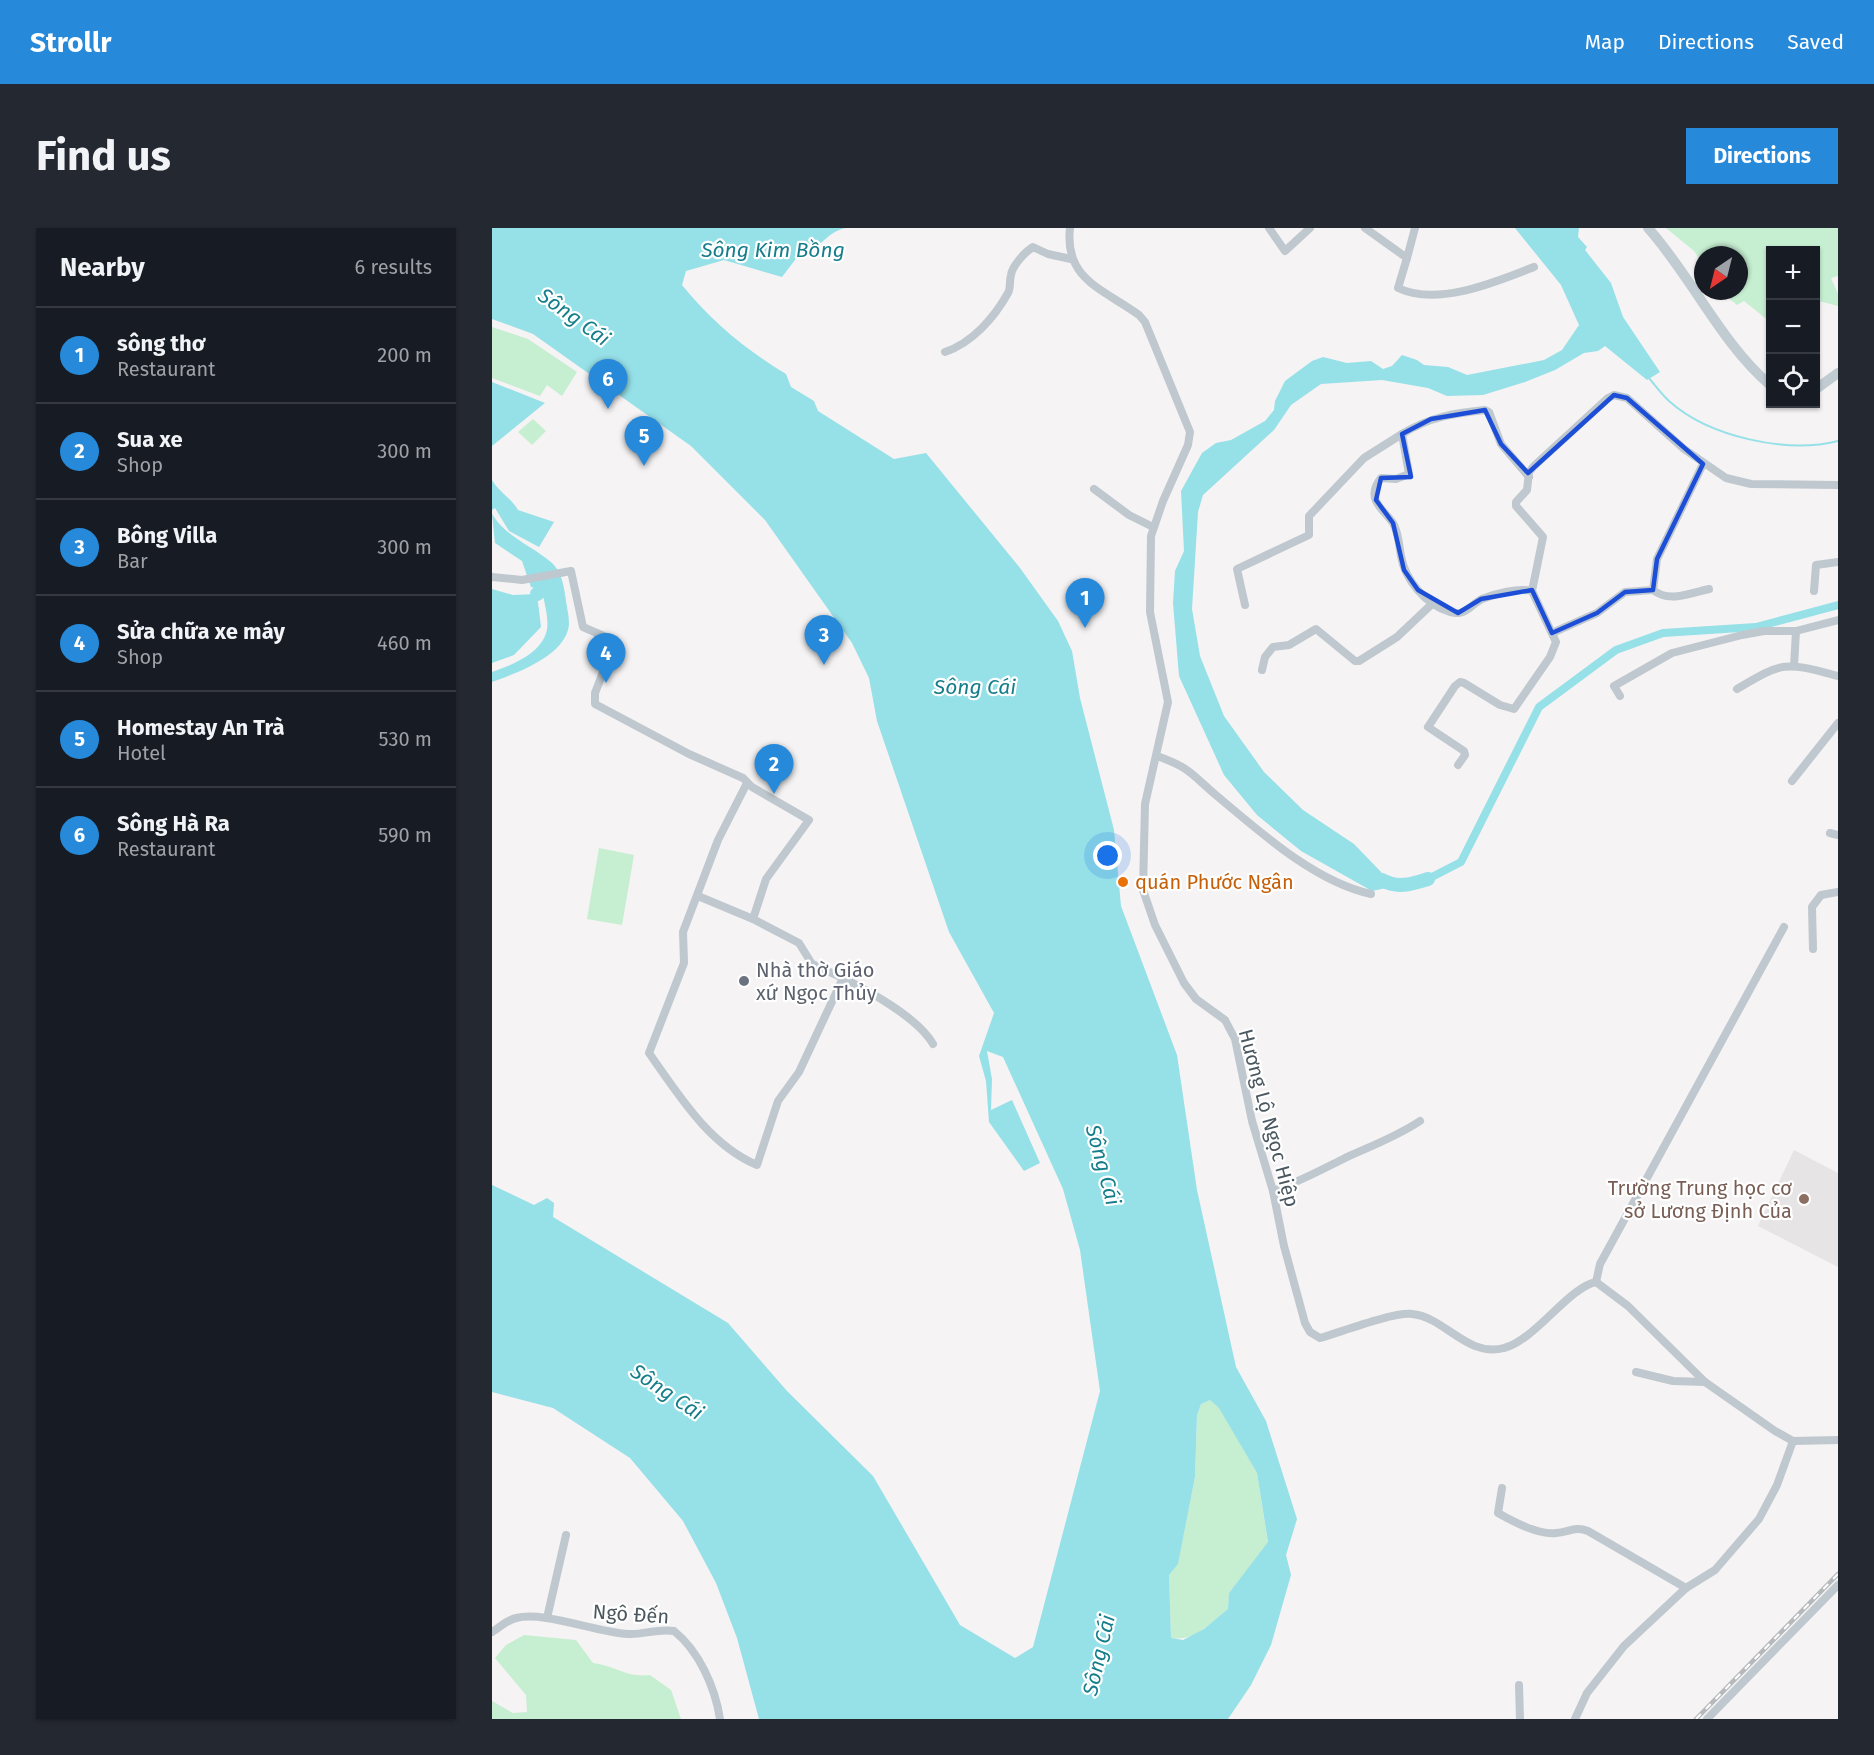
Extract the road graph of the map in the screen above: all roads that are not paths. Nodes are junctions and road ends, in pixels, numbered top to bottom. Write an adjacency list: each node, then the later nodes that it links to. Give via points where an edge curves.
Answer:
1 (1070, 228): 7 (street)
2 (1269, 228): 3 (street, via 1285,251)
3 (1310, 228)
4 (1365, 228): 8 (street)
5 (1415, 228): 8 (street)
6 (1648, 228): 12 (street, via 1743,356)
7 (1071, 258): 10 (street, via 1033,247 1011,273 1009,292 981,328 961,347); 19 (street, Hương Lộ Ngọc Hiệp, via 1076,270 1145,322 1190,432 1188,446)
8 (1407, 258): 9 (street, via 1398,288 1430,296 1461,291)
9 (1534, 267)
10 (945, 352)
11 (1838, 373): 13 (street)
12 (1766, 381)
13 (1820, 386)
14 (1402, 434): 16 (street, via 1431,419 1485,410 1502,444); 26 (street, via 1409,474 1404,478 1381,478 1376,500 1393,523 1409,580); 27 (street, via 1364,458 1309,516 1309,535 1237,569)
15 (1703, 464): 16 (street, via 1627,398 1614,395 1539,462); 17 (street, via 1726,478 1751,484); 23 (street, via 1657,559)
16 (1529, 477): 24 (street, via 1527,490 1516,506 1543,537)
17 (1838, 485)
18 (1094, 489): 19 (street, via 1129,515)
19 (1154, 527): 37 (street, Hương Lộ Ngọc Hiệp, via 1149,595 1168,702)
20 (1838, 562): 25 (street, via 1816,565)
21 (492, 577): 40 (street, via 522,579 571,572 583,627 613,640 614,644 595,693 595,704)
22 (1709, 588): 23 (street, via 1664,597)
23 (1653, 590): 30 (street, via 1625,592 1597,613)
24 (1532, 591): 26 (street, via 1481,599 1458,613); 30 (street)
25 (1814, 591)
26 (1433, 603): 32 (street, via 1397,637 1359,661 1316,629 1289,645 1273,648 1263,660)
27 (1245, 604)
28 (1838, 620): 29 (street)
29 (1796, 631): 31 (street); 35 (street, via 1742,635 1667,655 1614,686)
30 (1552, 633): 38 (street, via 1554,650 1514,709 1460,682 1430,721 1431,731 1464,751)
31 (1794, 666): 33 (street); 34 (street, via 1770,670)
32 (1262, 670)
33 (1838, 676)
34 (1737, 689)
35 (1620, 696)
36 (1838, 723): 39 (street)
37 (1157, 756): 42 (street, via 1191,771 1314,870 1342,886); 50 (street, Hương Lộ Ngọc Hiệp, via 1144,818 1145,898 1184,983 1196,999 1224,1020 1235,1038 1252,1121)
38 (1458, 765)
39 (1792, 781)
40 (747, 783): 43 (street, via 718,840); 44 (street, via 808,820 766,879)
41 (1838, 892): 46 (street, via 1821,895 1812,907)
42 (1371, 894)
43 (698, 896): 44 (street); 47 (street, via 683,932 684,963 649,1053 685,1103 725,1148 744,1160 757,1165 778,1101 799,1072)
44 (753, 920): 47 (street, via 799,943 812,964)
45 (1784, 927): 51 (street, via 1600,1264)
46 (1813, 949)
47 (843, 978): 48 (street, via 869,990)
48 (933, 1044)
49 (1420, 1121): 50 (street, via 1386,1142)
50 (1274, 1191): 51 (street, Hương Lộ Ngọc Hiệp, via 1305,1323 1320,1338 1411,1313 1467,1343 1504,1348 1517,1343)
51 (1596, 1282): 53 (street, via 1628,1306)
52 (1636, 1371): 53 (street, via 1673,1381)
53 (1705, 1382): 55 (street)
54 (1838, 1440): 55 (street)
55 (1793, 1441): 59 (street, via 1759,1519 1715,1570)
56 (1502, 1488): 59 (street, via 1498,1513 1540,1531 1559,1533 1578,1527)
57 (566, 1535): 60 (street)
58 (1838, 1585): 66 (street)
59 (1686, 1588): 65 (street, via 1624,1646 1587,1693)
60 (547, 1618): 61 (street, Ngô Đến, via 513,1619); 63 (street, Ngô Đến, via 607,1632 674,1631 692,1649 703,1668)
61 (492, 1632)
62 (1520, 1685): 64 (street)
63 (720, 1719)
64 (1520, 1719)
65 (1575, 1719)
66 (1707, 1719)

